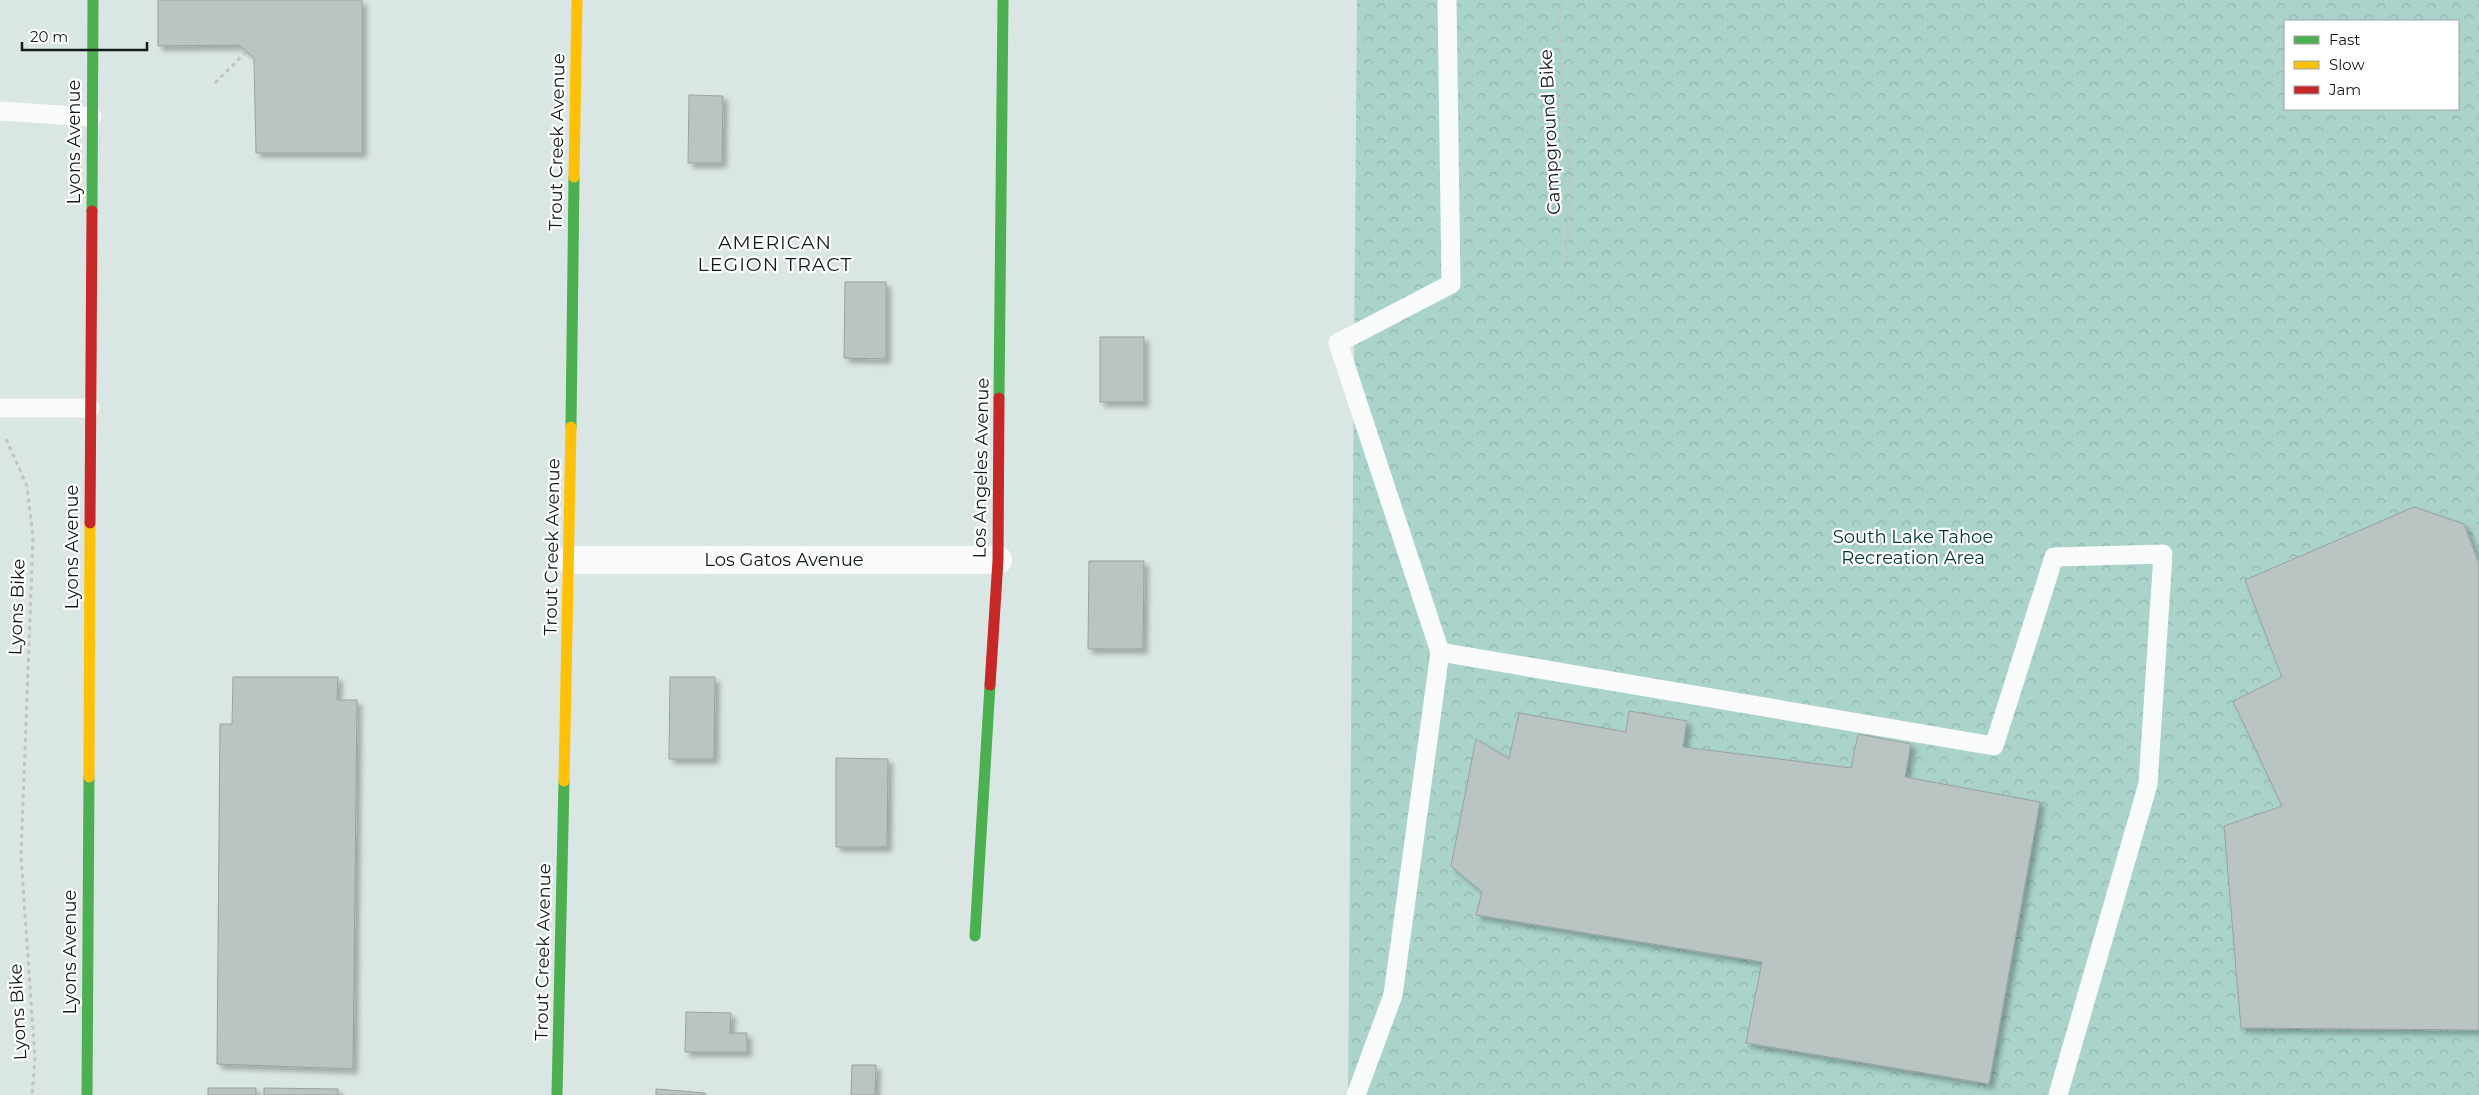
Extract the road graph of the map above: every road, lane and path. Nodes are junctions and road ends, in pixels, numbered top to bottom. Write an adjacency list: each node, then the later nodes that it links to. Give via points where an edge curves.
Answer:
1 (93, 0): 9 (street, Lyons Avenue)
2 (577, 0): 14 (street, Trout Creek Avenue)
3 (1003, 0): 15 (street, Los Angeles Avenue)
4 (1447, 0): 16 (lane, via 1451,284 1338,343)
5 (1563, 0): 10 (path, Campground Bike, via 1558,20 1570,183)
6 (247, 51): 7 (path)
7 (215, 83)
8 (0, 111): 9 (lane)
9 (92, 117): 12 (street, Lyons Avenue)
10 (1566, 263)
11 (0, 408): 12 (lane)
12 (90, 408): 19 (street, Lyons Avenue)
13 (4, 434): 18 (path, Lyons Bike, via 27,486 33,538 22,856 35,1059)
14 (569, 560): 15 (street, Los Gatos Avenue); 20 (street, Trout Creek Avenue)
15 (998, 560): 17 (street, Los Angeles Avenue)
16 (1440, 652): 21 (lane, via 1393,994); 22 (lane, via 1994,746 2054,557 2163,554 2148,784)
17 (975, 936)
18 (32, 1095)
19 (87, 1095)
20 (558, 1095)
21 (1356, 1095)
22 (2058, 1095)

